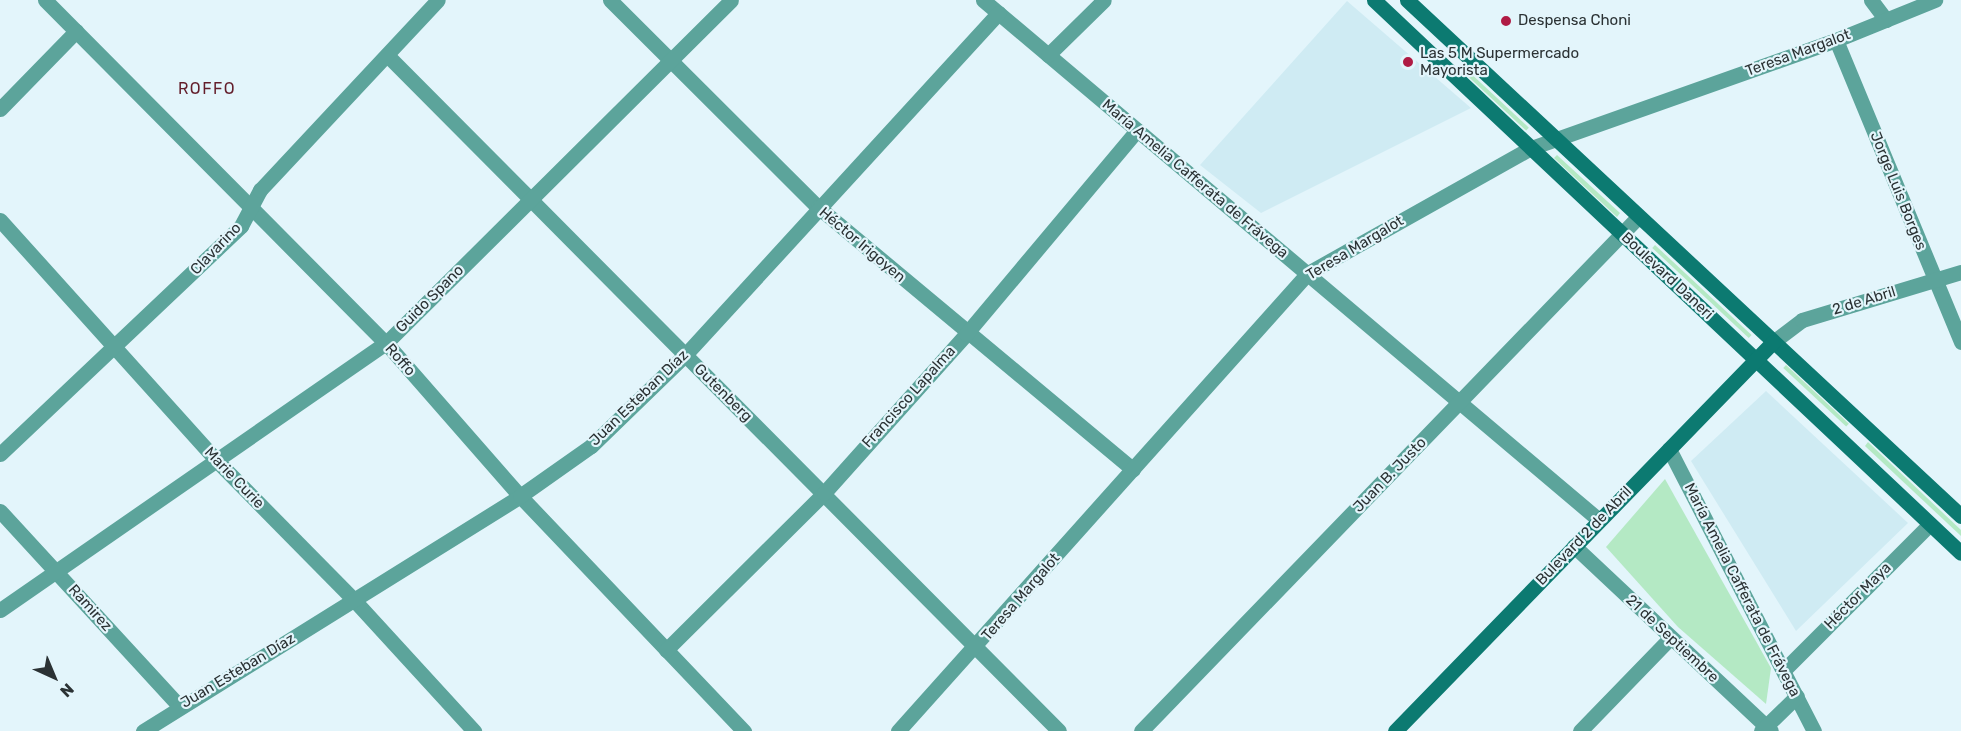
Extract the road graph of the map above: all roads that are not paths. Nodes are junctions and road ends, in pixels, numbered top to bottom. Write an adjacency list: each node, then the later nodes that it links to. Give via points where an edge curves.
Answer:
1 (45, 0): 13 (street, Roffo)
2 (610, 0): 19 (street, Héctor Irigoyen)
3 (731, 0): 19 (street, Guido Spano)
4 (982, 0): 11 (street, María Amelia Cafferata de Frávega)
5 (1104, 0): 18 (street)
6 (1374, 0): 16 (main road, Boulevard Daneri)
7 (1407, 0): 14 (main road, Boulevard Daneri)
8 (1871, 0): 12 (street)
9 (1935, 0): 12 (street, Teresa Margalot)
10 (428, 3): 17 (street, Clavarino)
11 (998, 13): 18 (street, María Amelia Cafferata de Frávega); 26 (street, Juan Esteban Díaz)
12 (1886, 20): 15 (street, Teresa Margalot)
13 (76, 31): 20 (street); 25 (street, Roffo)
14 (1443, 33): 16 (main road); 22 (main road, Boulevard Daneri)
15 (1836, 40): 22 (street, Teresa Margalot); 32 (street, Jorge Luis Borges)
16 (1427, 49): 23 (main road, Boulevard Daneri)
17 (387, 55): 24 (street, Gutenberg); 25 (street, Clavarino, via 260,190)
18 (1048, 55): 21 (street, María Amelia Cafferata de Frávega)
19 (670, 63): 24 (street, Guido Spano); 26 (street, Héctor Irigoyen)
20 (0, 109)
21 (1137, 130): 31 (street, María Amelia Cafferata de Frávega); 33 (street, Francisco Lapalma)
22 (1556, 140): 23 (street, Teresa Margalot); 27 (main road, Boulevard Daneri)
23 (1531, 148): 29 (main road, Boulevard Daneri); 31 (street, Teresa Margalot)
24 (531, 200): 36 (street, Guido Spano); 38 (street, Gutenberg)
25 (250, 206): 36 (street, Roffo); 37 (street, Clavarino, via 241,226)
26 (818, 207): 33 (street, Héctor Irigoyen); 38 (street, Juan Esteban Díaz)
27 (1638, 217): 29 (street, Juan B. Justo); 34 (main road, Boulevard Daneri)
28 (0, 220): 37 (street, Marie Curie)
29 (1621, 234): 39 (main road, Boulevard Daneri); 40 (street, Juan B. Justo)
30 (1961, 272): 32 (street, 2 de Abril)
31 (1308, 273): 40 (street, María Amelia Cafferata de Frávega); 46 (street, Teresa Margalot)
32 (1934, 279): 34 (street, 2 de Abril, via 1802,320); 35 (street, Jorge Luis Borges)
33 (966, 334): 46 (street, Héctor Irigoyen); 47 (street, Francisco Lapalma)
34 (1773, 342): 39 (main road, Bulevard 2 de Abril); 41 (main road, Boulevard Daneri)
35 (1961, 342)
36 (386, 343): 45 (street, Guido Spano); 48 (street, Roffo)
37 (114, 349): 44 (street, Clavarino); 45 (street, Marie Curie)
38 (685, 355): 47 (street, Gutenberg); 48 (street, Juan Esteban Díaz, via 591,446)
39 (1757, 359): 42 (main road, Boulevard Daneri); 43 (main road, Bulevard 2 de Abril)
40 (1460, 403): 51 (street, María Amelia Cafferata de Frávega); 70 (street, Juan B. Justo)
41 (1863, 425): 42 (main road); 50 (main road, Boulevard Daneri)
42 (1846, 443): 52 (main road, Boulevard Daneri)
43 (1669, 449): 51 (main road, Bulevard 2 de Abril); 61 (street, María Amelia Cafferata de Frávega)
44 (0, 454)
45 (216, 460): 55 (street, Guido Spano); 56 (street, Marie Curie)
46 (1133, 469): 59 (street, Teresa Margalot)
47 (824, 493): 59 (street, Gutenberg); 60 (street, Francisco Lapalma)
48 (520, 496): 56 (street, Juan Esteban Díaz); 60 (street, Roffo)
49 (0, 511): 55 (street, Ramirez)
50 (1961, 516)
51 (1599, 520): 53 (main road, Bulevard 2 de Abril)
52 (1930, 524): 54 (main road, Boulevard Daneri); 61 (street, Héctor Maya)
53 (1574, 546): 58 (street, 21 de Septiembre); 71 (main road, Bulevard 2 de Abril)
54 (1961, 553)
55 (58, 572): 57 (street, Guido Spano); 63 (street, Ramirez)
56 (354, 600): 63 (street, Juan Esteban Díaz); 66 (street, Marie Curie)
57 (0, 610)
58 (1670, 638): 64 (street, 21 de Septiembre); 72 (street)
59 (976, 648): 68 (street, Teresa Margalot); 69 (street, Gutenberg)
60 (666, 650): 67 (street, Roffo)
61 (1785, 669): 62 (street, María Amelia Cafferata de Frávega)
62 (1797, 696): 64 (street); 73 (street, María Amelia Cafferata de Frávega)
63 (180, 706): 65 (street, Juan Esteban Díaz)
64 (1766, 729)
65 (143, 731)
66 (474, 731)
67 (744, 731)
68 (898, 731)
69 (1059, 731)
70 (1141, 731)
71 (1395, 731)
72 (1580, 731)
73 (1814, 731)

